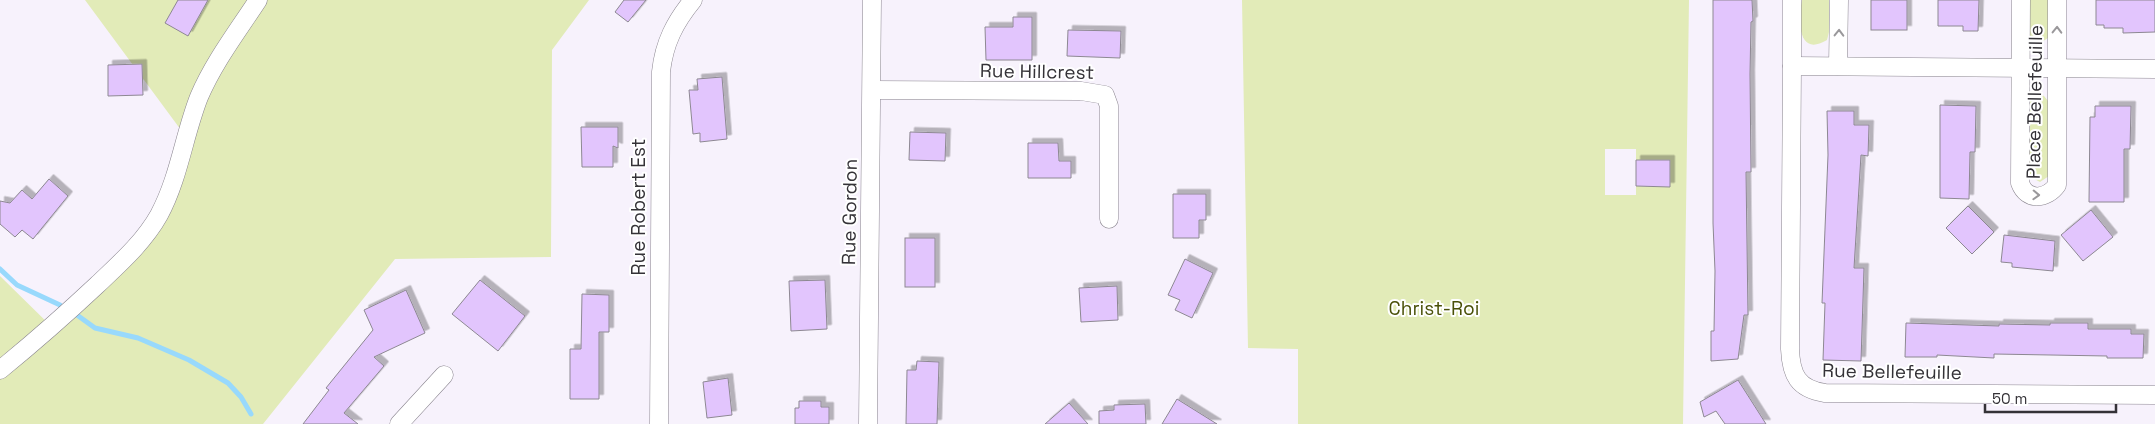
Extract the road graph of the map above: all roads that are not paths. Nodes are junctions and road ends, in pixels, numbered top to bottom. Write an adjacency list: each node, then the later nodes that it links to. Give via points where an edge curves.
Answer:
1 (258, 0): 15 (street, via 225,47 207,81 164,203 148,232 121,263)
2 (693, 0): 19 (street, Rue Robert Est, via 670,32 660,72)
3 (872, 0): 13 (street, Rue Gordon)
4 (1792, 0): 8 (street, Rue Bellefeuille)
5 (1839, 0): 9 (street, one-way to 5)
6 (2021, 0): 10 (street, Place Bellefeuille)
7 (2057, 0): 11 (street, Place Bellefeuille, one-way to 7)
8 (1792, 66): 9 (street); 17 (street, Rue Bellefeuille, via 1790,362 1798,380 1807,388 1825,393)
9 (1838, 66): 10 (street)
10 (2021, 68): 11 (street); 11 (street, Place Bellefeuille, one-way to 11, via 2020,184 2028,195 2036,197 2052,191 2057,184)
11 (2056, 68): 12 (street)
12 (2155, 69)
13 (872, 90): 14 (street, Rue Hillcrest, via 1081,91 1105,95 1109,106); 20 (street, Rue Gordon)
14 (1109, 219)
15 (0, 370)
16 (444, 375): 18 (street)
17 (2155, 395)
18 (399, 424)
19 (659, 424)
20 (868, 424)

